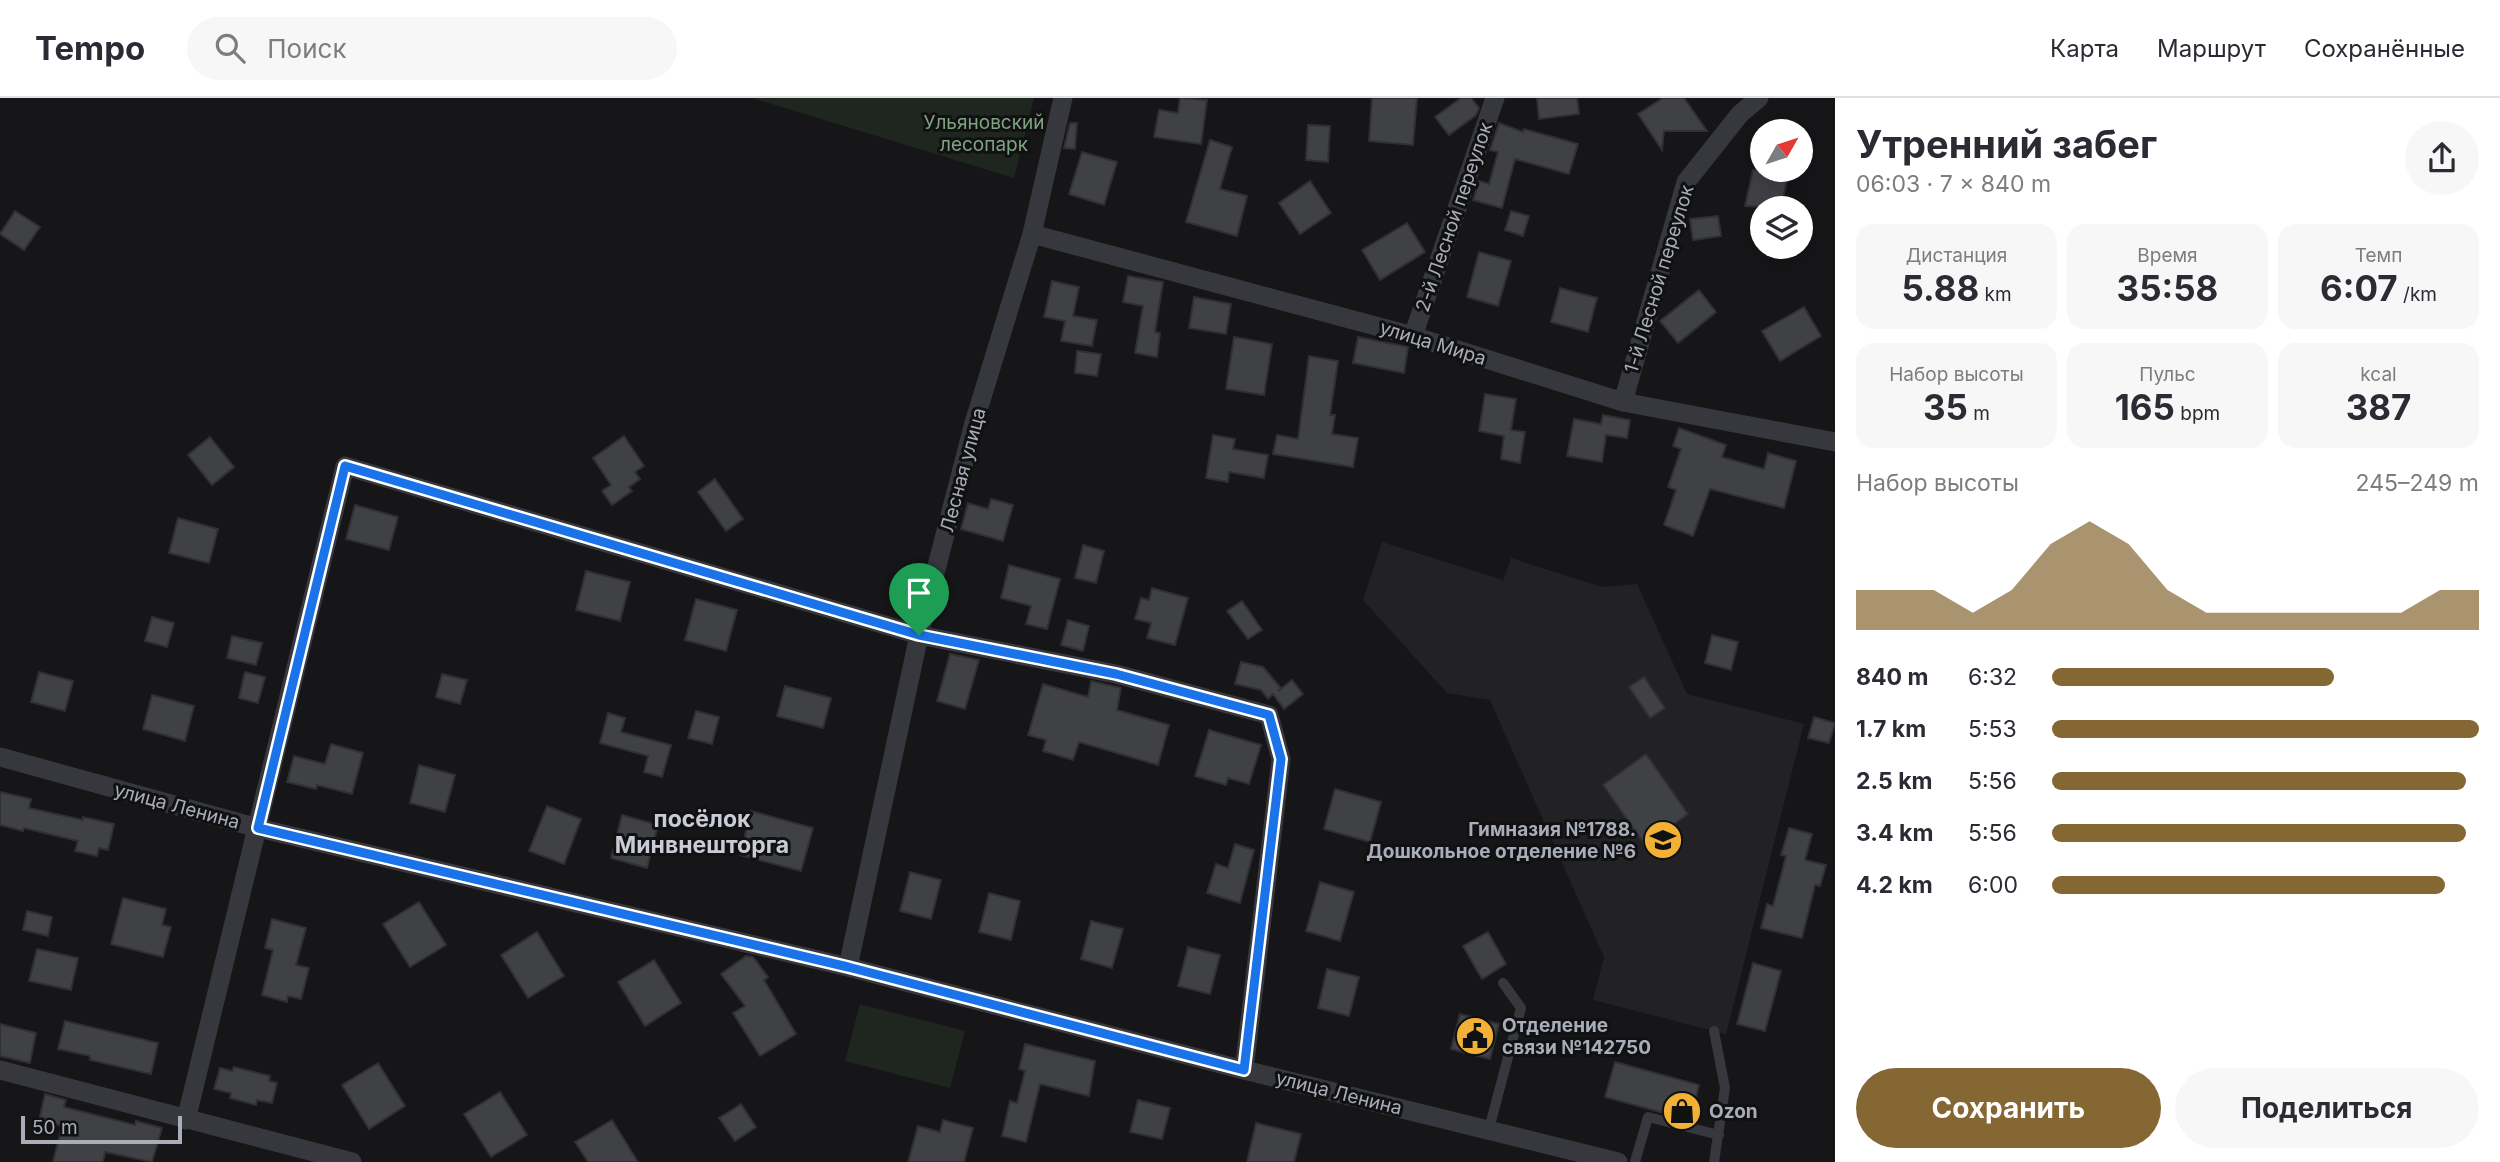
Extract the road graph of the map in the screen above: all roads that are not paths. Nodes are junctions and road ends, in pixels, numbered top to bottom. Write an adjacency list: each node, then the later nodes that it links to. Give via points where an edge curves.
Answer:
1 (1063, 98): 4 (street, Лесная улица)
2 (1495, 98): 5 (street, 2-й Лесной переулок)
3 (1759, 98): 6 (street, 1-й Лесной переулок, via 1740,114 1686,182)
4 (1032, 234): 5 (street, улица Мира); 8 (street, Лесная улица, via 974,423)
5 (1413, 336): 6 (street, улица Мира)
6 (1623, 401): 7 (street, улица Мира)
7 (1835, 442)
8 (919, 635): 10 (street, via 345,466); 11 (street, Лесная улица); 15 (street, via 1116,674 1269,715 1281,759)
9 (0, 757): 10 (street, улица Ленина)
10 (258, 828): 11 (street, улица Ленина); 16 (street)
11 (848, 967): 15 (street, улица Ленина)
12 (1503, 983): 17 (lane, via 1521,1008)
13 (1714, 1031): 18 (lane, via 1725,1088)
14 (0, 1070): 16 (street)
15 (1244, 1070): 17 (street, улица Ленина)
16 (186, 1120): 19 (street)
17 (1489, 1129): 20 (street, улица Ленина)
18 (1719, 1135): 21 (lane, via 1648,1117); 22 (lane)
19 (352, 1162)
20 (1618, 1162)
21 (1635, 1162)
22 (1714, 1162)

